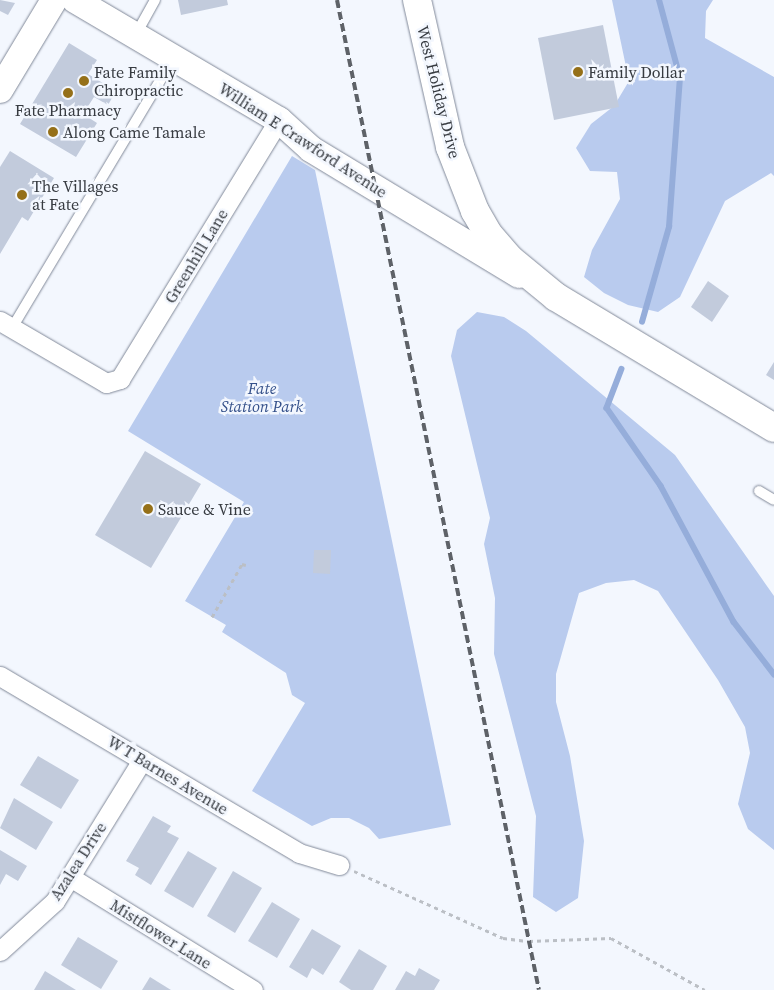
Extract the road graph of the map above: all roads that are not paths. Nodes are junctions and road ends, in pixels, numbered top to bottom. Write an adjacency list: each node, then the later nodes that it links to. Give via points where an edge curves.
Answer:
1 (54, 0): 7 (main road)
2 (75, 0): 5 (main road, William E Crawford Avenue)
3 (155, 0): 5 (lane)
4 (417, 0): 9 (main road, West Holiday Drive, via 441,116 475,211 511,260)
5 (135, 36): 6 (main road, William E Crawford Avenue)
6 (173, 58): 8 (main road, William E Crawford Avenue); 10 (lane)
7 (0, 90)
8 (279, 120): 9 (main road, William E Crawford Avenue, via 311,149); 10 (street, Greenhill Lane, via 125,373 115,382 106,383)
9 (556, 298): 11 (main road, West Holiday Drive)
10 (6, 325)
11 (774, 428)
12 (759, 491): 13 (lane)
13 (774, 500)
14 (0, 676): 15 (street, W T Barnes Avenue)
15 (142, 760): 16 (street, W T Barnes Avenue, via 299,853); 17 (street, Azalea Drive)
16 (339, 865)
17 (70, 877): 18 (street, Azalea Drive, via 55,901); 19 (street, Mistflower Lane)
18 (0, 950)
19 (251, 990)

